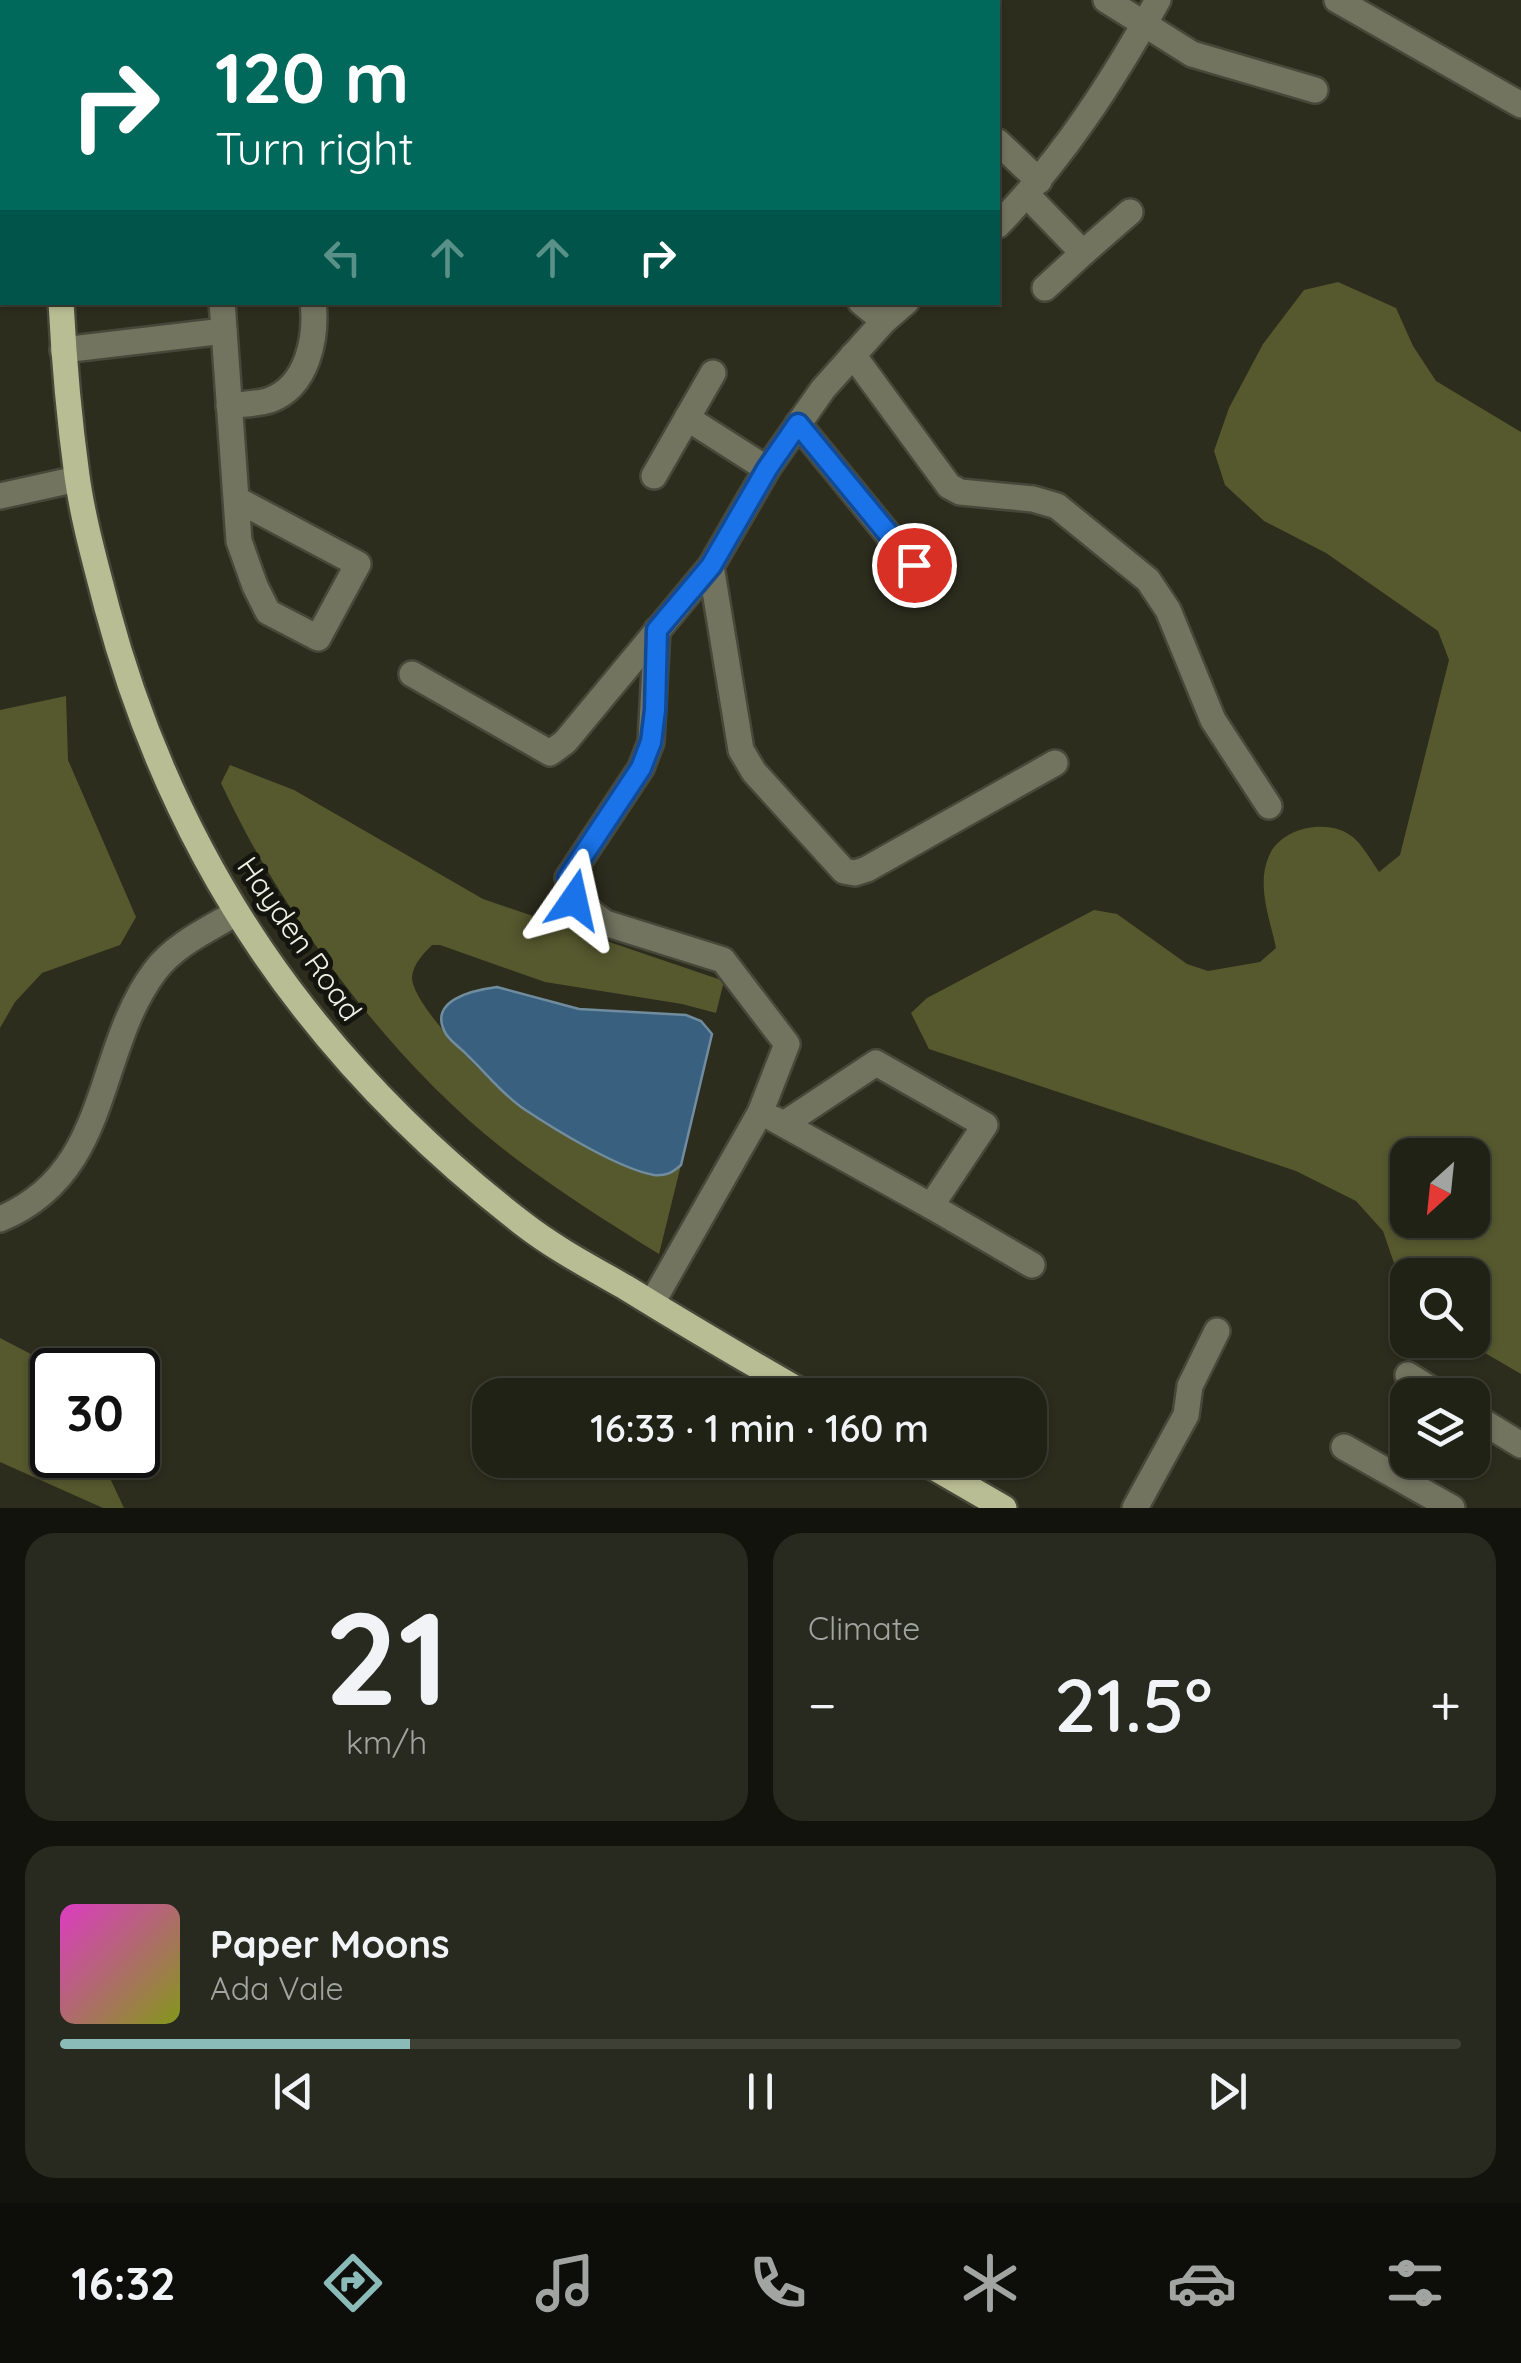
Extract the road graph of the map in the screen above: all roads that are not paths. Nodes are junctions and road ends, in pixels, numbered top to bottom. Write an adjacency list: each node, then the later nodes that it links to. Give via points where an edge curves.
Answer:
1 (1106, 0): 3 (street)
2 (1337, 0): 5 (street)
3 (1152, 11): 4 (street, via 1192,54); 7 (street, via 1108,89)
4 (1315, 90)
5 (1521, 106)
6 (1000, 145): 7 (street)
7 (1033, 188): 9 (street); 10 (street)
8 (1130, 212): 10 (street)
9 (1000, 223)
10 (1083, 253): 11 (street)
11 (1046, 288)
12 (60, 305): 19 (main road, Hayden Road)
13 (222, 305): 18 (street)
14 (313, 305): 22 (street, via 312,347 293,385 271,399)
15 (864, 305): 17 (street)
16 (903, 305): 17 (street)
17 (884, 321): 20 (street)
18 (224, 331): 19 (street); 22 (street)
19 (64, 350): 27 (main road, Hayden Road)
20 (853, 355): 24 (street); 35 (street, via 949,486 1057,506 1148,580 1168,610 1213,720)
21 (712, 373): 23 (street)
22 (229, 406): 29 (street)
23 (687, 418): 25 (street); 26 (street)
24 (798, 424): 25 (street); 30 (street)
25 (767, 469): 31 (street)
26 (654, 476)
27 (77, 479): 28 (street); 36 (main road, Hayden Road, via 141,720 200,852)
28 (0, 496)
29 (236, 500): 29 (street, via 240,541 268,612 318,638 358,564)
30 (914, 565)
31 (711, 566): 32 (street); 34 (street, via 741,750 844,871 867,870)
32 (657, 630): 33 (street, via 550,753); 37 (street, via 651,742 641,768 568,878 574,900 605,923 723,960 747,988 788,1044)
33 (412, 674)
34 (1055, 763)
35 (1269, 806)
36 (236, 912): 39 (street, via 166,956 152,973 84,1144 44,1192); 41 (main road, Hayden Road, via 332,1044 426,1142 524,1225)
37 (772, 1118): 38 (street); 38 (street, via 876,1062 985,1125); 41 (street)
38 (930, 1206): 40 (street)
39 (0, 1219)
40 (1032, 1265)
41 (652, 1303): 44 (main road, Hayden Road)
42 (1217, 1331): 53 (street, via 1190,1386 1186,1414)
43 (1408, 1375): 45 (street)
44 (778, 1378)
45 (1412, 1378)
46 (1490, 1426): 47 (street)
47 (1521, 1446)
48 (1344, 1447): 49 (street)
49 (1390, 1462)
50 (952, 1478): 52 (main road)
51 (1416, 1478): 54 (street)
52 (1004, 1508)
53 (1136, 1508)
54 (1452, 1508)

